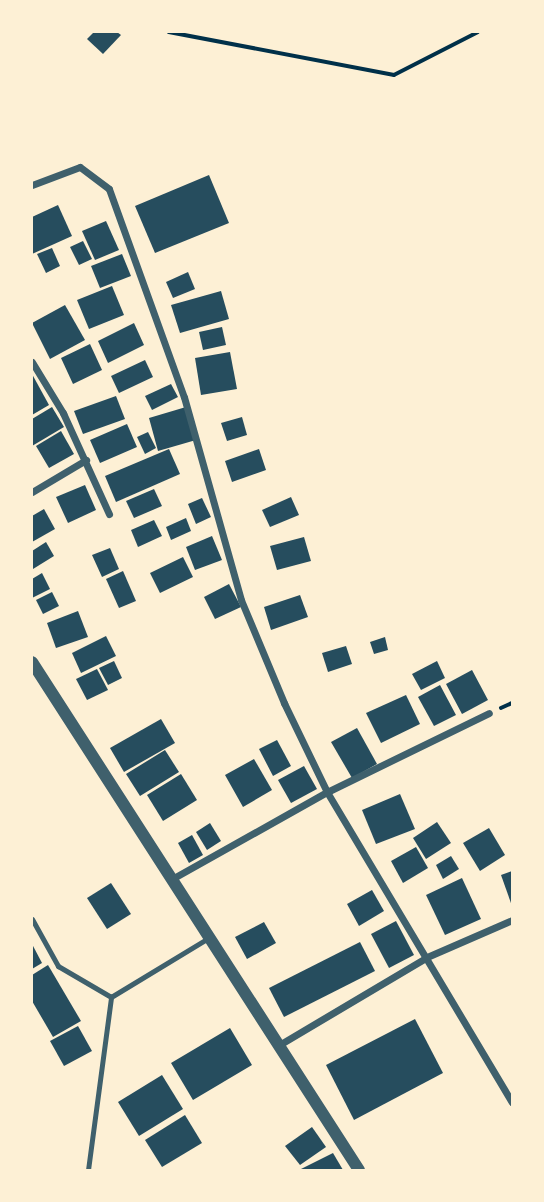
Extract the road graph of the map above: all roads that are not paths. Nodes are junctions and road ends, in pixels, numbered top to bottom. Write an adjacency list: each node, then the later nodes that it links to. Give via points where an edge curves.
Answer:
1 (32, 184): 8 (street, via 80,167 108,190 184,397 241,600)
2 (32, 362): 3 (street)
3 (86, 460): 4 (street); 5 (street)
4 (32, 492)
5 (109, 514)
6 (32, 662): 9 (street)
7 (489, 713): 8 (street)
8 (327, 792): 9 (street); 13 (street)
9 (170, 880): 12 (street)
10 (32, 919): 14 (lane, via 58,966)
11 (513, 920): 13 (street)
12 (210, 937): 14 (lane); 15 (street)
13 (427, 957): 15 (street); 16 (street)
14 (111, 997): 17 (lane)
15 (279, 1045): 18 (street)
16 (513, 1102)
17 (88, 1171)
18 (359, 1171)

